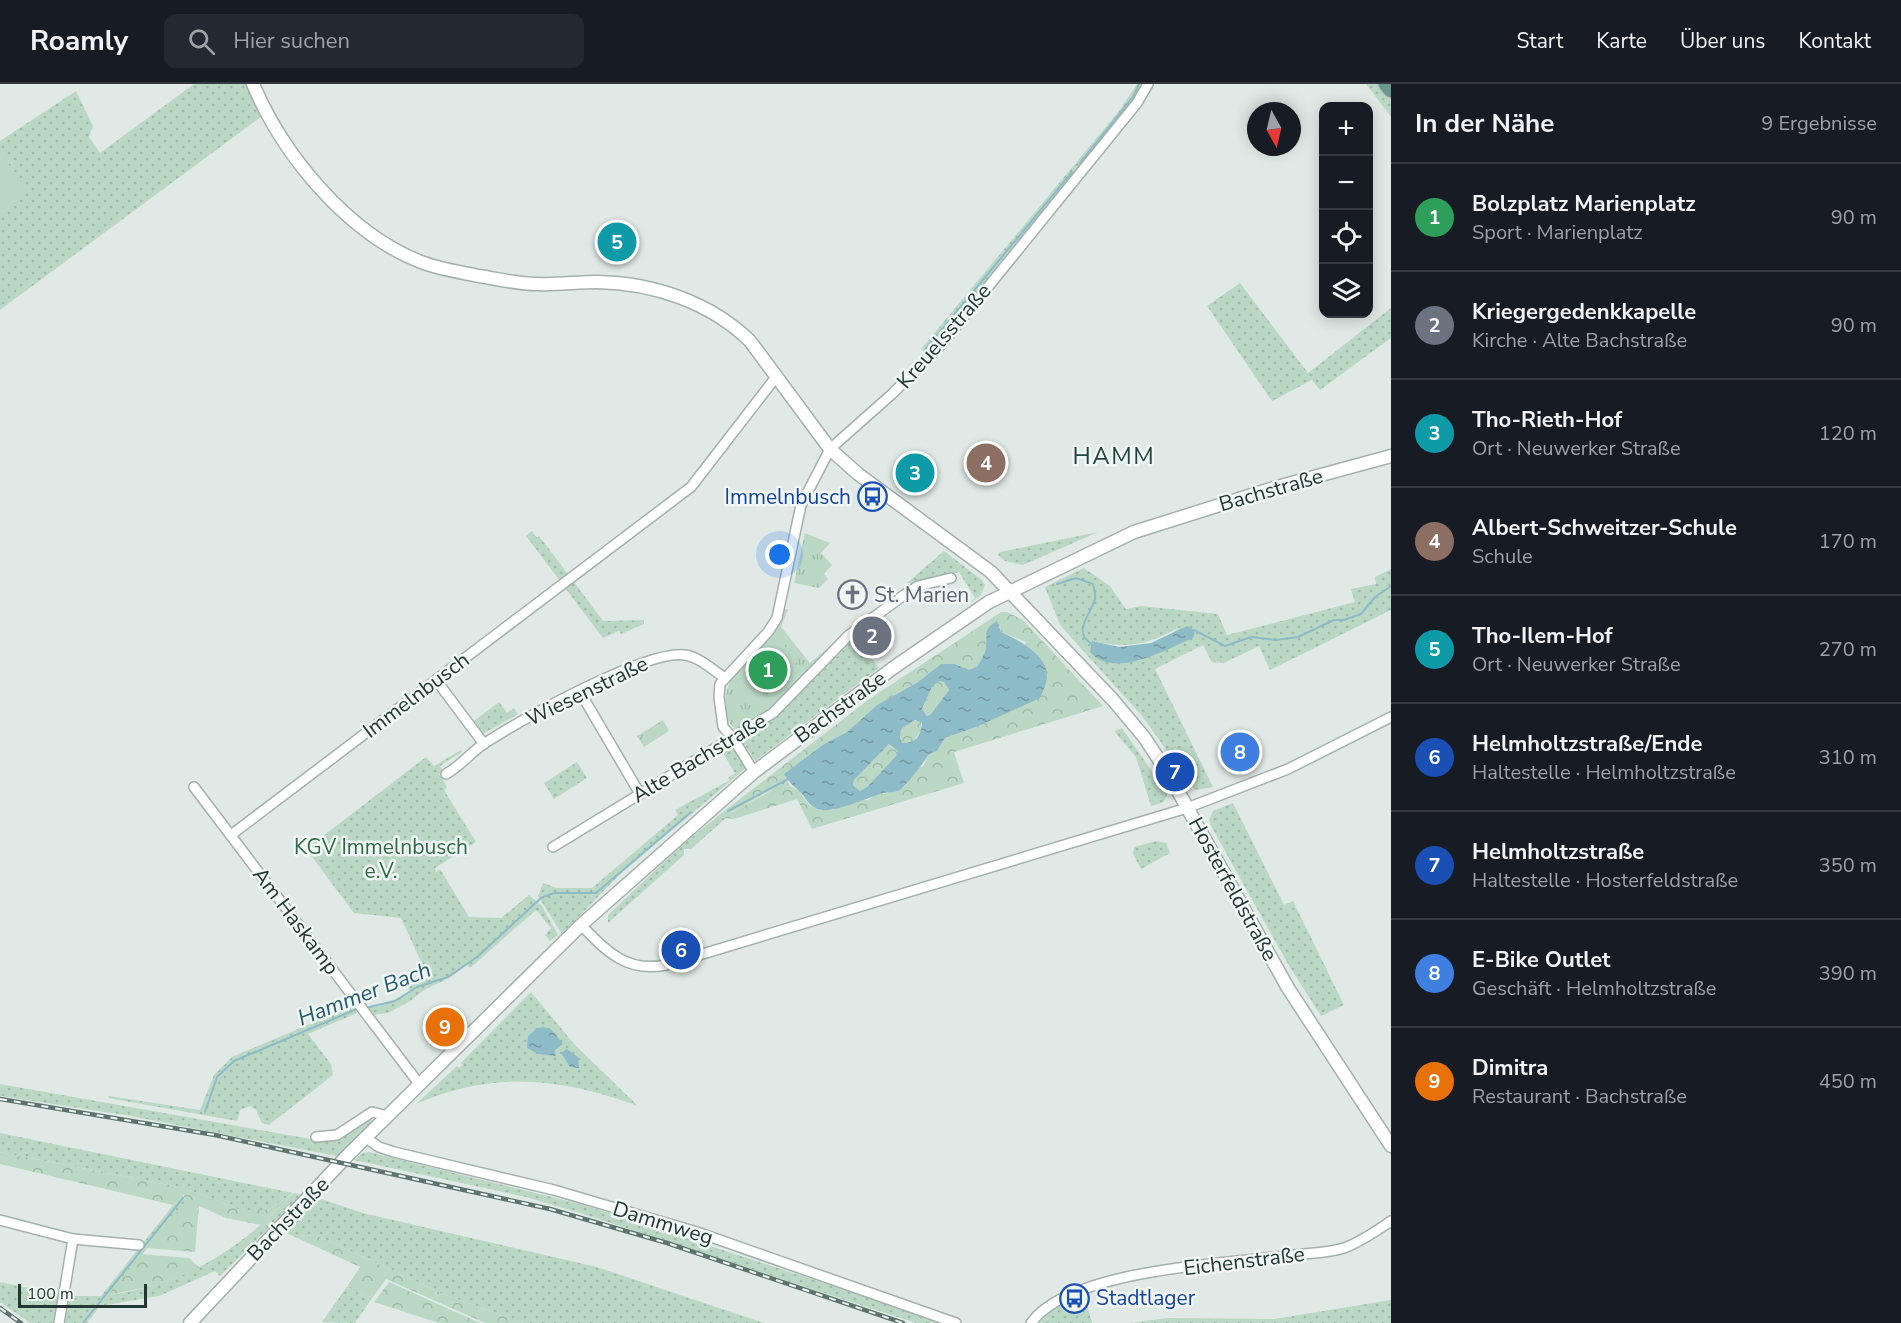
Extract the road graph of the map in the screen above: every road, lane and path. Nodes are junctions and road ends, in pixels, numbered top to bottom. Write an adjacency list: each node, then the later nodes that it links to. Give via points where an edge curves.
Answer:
1 (253, 84): 5 (street, Hosterfeldstraße, via 272,125 309,178 390,247 422,262 507,281 536,285 625,284 688,301 715,312 735,327)
2 (1148, 84): 6 (street, Kreuelsstraße, via 1137,103 941,345)
3 (1386, 84): 4 (main road)
4 (1391, 90)
5 (776, 377): 6 (street, Hosterfeldstraße); 11 (street, Immelnbusch, via 691,487)
6 (830, 448): 9 (street, Hosterfeldstraße, via 858,474 991,572); 10 (street, Kreuelsstraße, via 801,506 782,603 768,632)
7 (1391, 456): 9 (street, Bachstraße, via 1134,532)
8 (951, 578): 14 (street, Alte Bachstraße, via 918,586 849,635 773,713)
9 (1010, 592): 16 (street, Bachstraße, via 989,602 893,668); 20 (street, Hosterfeldstraße, via 1144,737)
10 (725, 678): 12 (street, Wiesenstraße, via 686,655 664,655); 14 (street, via 720,684 720,712 723,727)
11 (436, 680): 15 (street); 21 (street, Immelnbusch)
12 (580, 692): 15 (street, Wiesenstraße); 19 (street)
13 (1391, 717): 20 (street, via 1288,769)
14 (734, 738): 16 (street); 19 (street, Alte Bachstraße)
15 (484, 744): 17 (street, Wiesenstraße)
16 (754, 772): 23 (street, Bachstraße)
17 (446, 774)
18 (194, 787): 21 (street, Am Haskamp)
19 (640, 794): 22 (street, Alte Bachstraße)
20 (1188, 808): 23 (street, via 658,966 619,961); 28 (street, Hosterfeldstraße, via 1288,988)
21 (231, 835): 24 (street, Am Haskamp)
22 (553, 847)
23 (581, 925): 24 (street, Bachstraße)
24 (420, 1085): 25 (street, Bachstraße)
25 (388, 1116): 26 (street, via 372,1112 336,1135); 27 (street, Bachstraße)
26 (316, 1137)
27 (366, 1138): 34 (street, Bachstraße); 35 (street, Dammweg, via 386,1150 554,1190 697,1232)
28 (1391, 1146)
29 (0, 1220): 31 (street)
30 (1391, 1221): 36 (street, Eichenstraße, via 1342,1249 1135,1275 1093,1286 1037,1314)
31 (73, 1239): 32 (street); 33 (street)
32 (139, 1245)
33 (59, 1323)
34 (190, 1323)
35 (956, 1323)
36 (1031, 1323)

